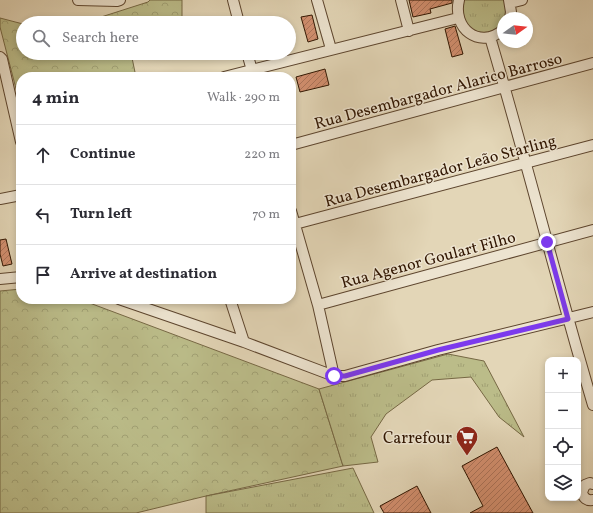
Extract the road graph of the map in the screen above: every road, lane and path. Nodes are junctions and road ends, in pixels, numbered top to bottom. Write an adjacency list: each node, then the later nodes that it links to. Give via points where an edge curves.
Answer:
1 (78, 0): 2 (street)
2 (89, 0): 3 (street)
3 (120, 0)
4 (233, 0): 11 (street)
5 (318, 0): 16 (street)
6 (401, 0): 13 (street)
7 (460, 0): 12 (street)
8 (522, 0): 9 (street)
9 (509, 2): 10 (street)
10 (511, 12)
11 (237, 16)
12 (458, 18): 13 (street); 15 (street, via 467,32 482,38)
13 (409, 31): 16 (street)
14 (497, 34): 15 (street)
15 (490, 37): 24 (street)
16 (331, 49): 20 (street)
17 (1, 58): 25 (street)
18 (249, 60): 22 (street)
19 (295, 60): 23 (street)
20 (296, 60)
21 (593, 63): 24 (street, Rua Desembargador Alarico Barroso)
22 (253, 72)
23 (256, 72)
24 (505, 87): 26 (street, Rua Desembargador Alarico Barroso); 28 (street)
25 (16, 121)
26 (296, 144)
27 (593, 145): 28 (street, Rua Desembargador Leão Starling)
28 (526, 163): 31 (street, Rua Desembargador Leão Starling); 34 (street)
29 (16, 196): 30 (street)
30 (0, 199)
31 (296, 223)
32 (593, 230): 34 (street, Rua Agenor Goulart Filho)
33 (296, 231): 39 (street)
34 (547, 242): 39 (street, Rua Agenor Goulart Filho); 41 (street)
35 (16, 277): 36 (street)
36 (0, 279)
37 (133, 304): 42 (street)
38 (232, 304): 42 (street)
39 (318, 305): 43 (street)
40 (593, 312): 41 (street)
41 (568, 319): 43 (street, via 438,350 345,376); 44 (street)
42 (244, 342): 43 (street)
43 (334, 376)
44 (593, 405)
45 (593, 484): 46 (street, via 585,485 582,492 586,499)
46 (593, 500)

